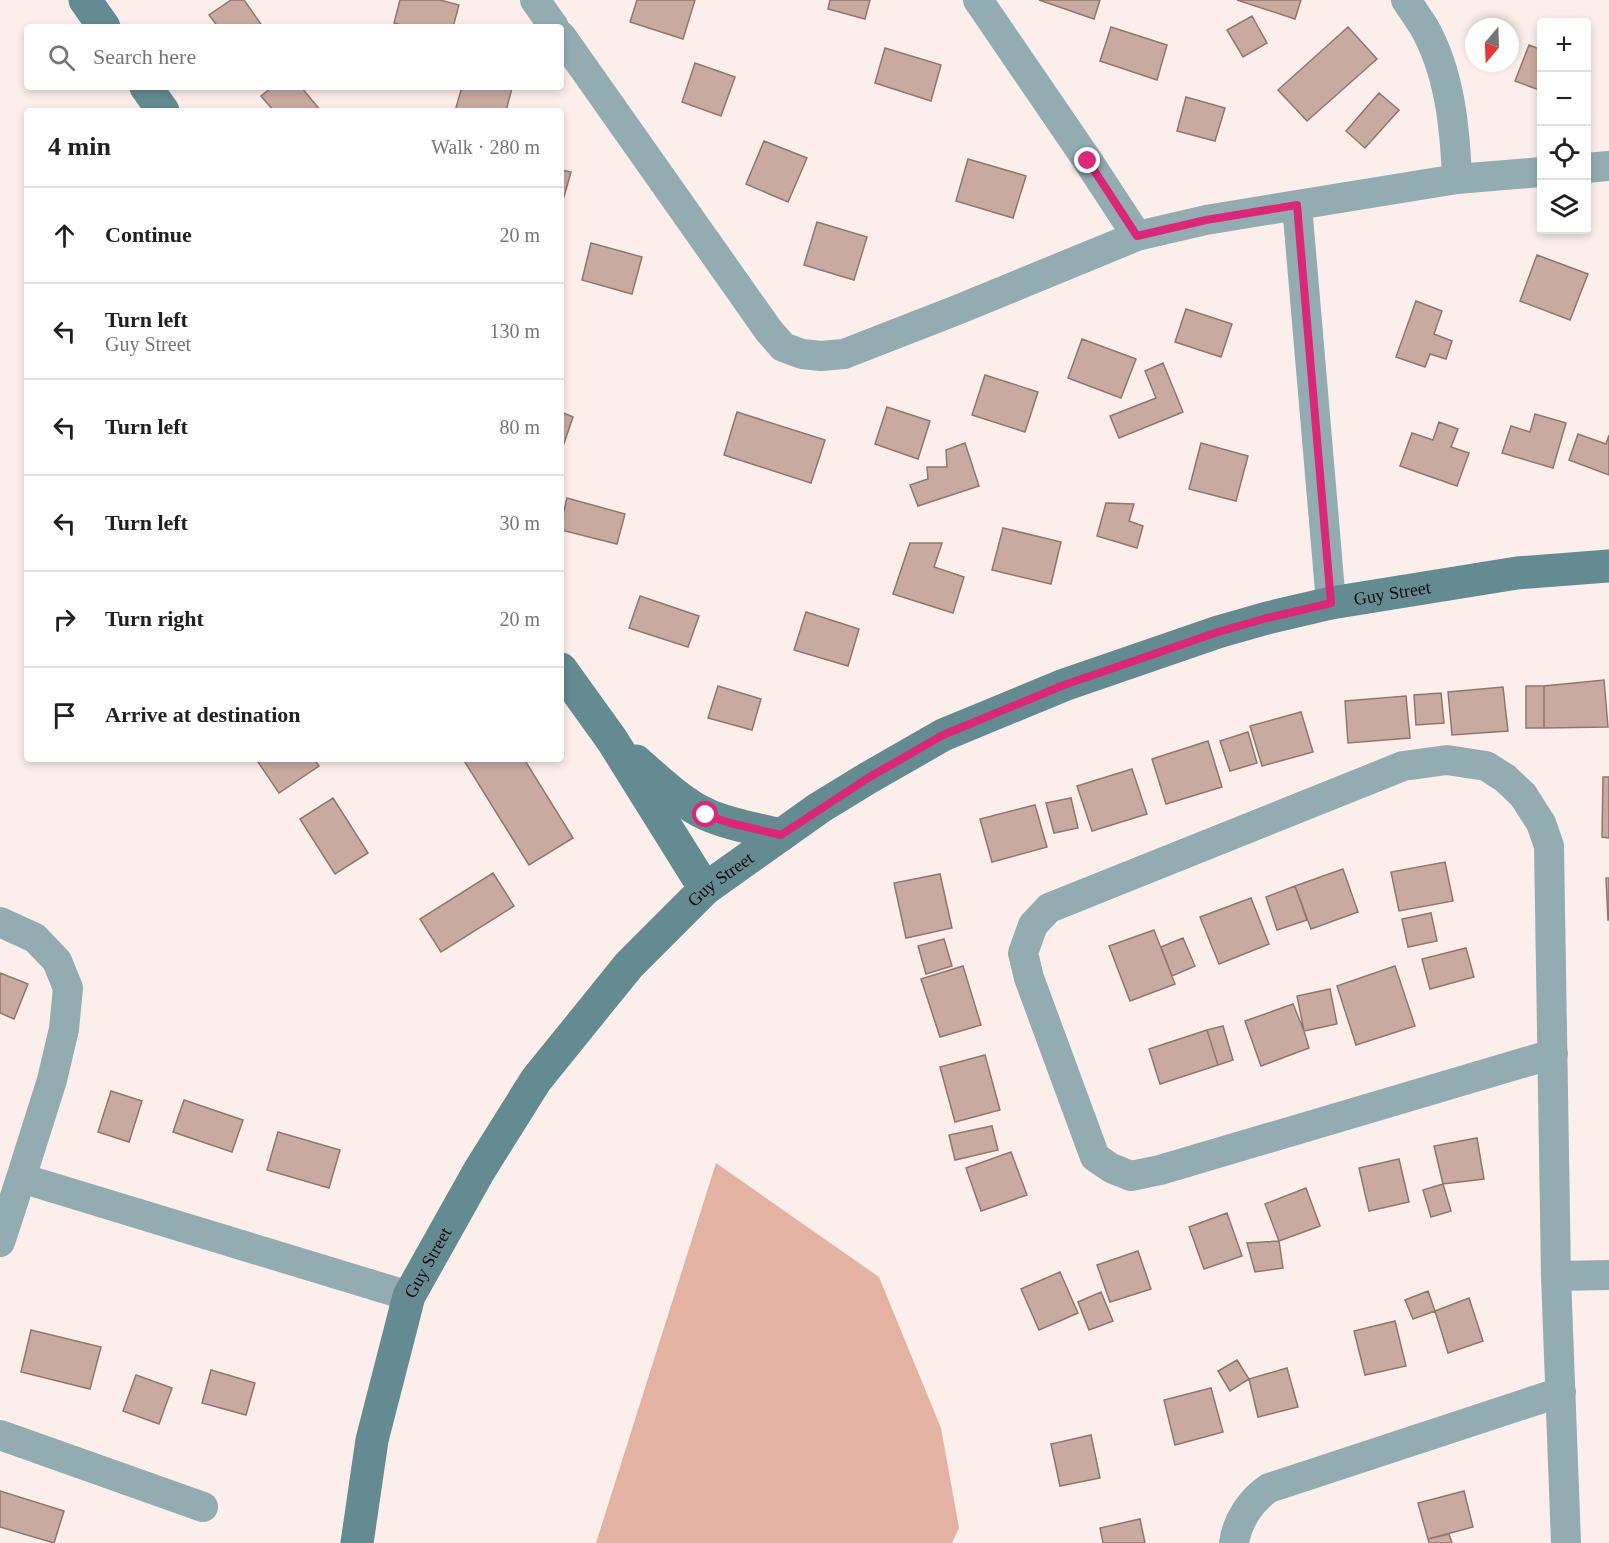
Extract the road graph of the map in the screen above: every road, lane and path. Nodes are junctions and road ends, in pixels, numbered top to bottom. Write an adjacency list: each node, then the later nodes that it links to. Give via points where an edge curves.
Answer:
1 (86, 0): 5 (street)
2 (535, 0): 6 (street)
3 (978, 0): 15 (street)
4 (1406, 0): 13 (street, via 1425,29 1449,96)
5 (102, 24)
6 (552, 24)
7 (564, 40): 15 (street, via 769,331 783,347 802,354 844,354)
8 (148, 90): 9 (street)
9 (161, 108)
10 (1609, 166): 11 (street)
11 (1591, 168)
12 (1537, 172): 13 (street)
13 (1457, 179): 14 (street)
14 (1297, 205): 15 (street); 17 (street)
15 (1137, 236)
16 (1609, 566): 17 (street, Guy Street, via 1517,573)
17 (1331, 603): 20 (street, Guy Street, via 1218,632 1064,685 943,735)
18 (564, 673): 19 (street)
19 (612, 740): 20 (street, via 686,803 706,815); 21 (street)
20 (781, 835): 21 (street, Guy Street)
21 (705, 889): 28 (street, Guy Street, via 629,965 536,1080 479,1171)
22 (0, 922): 24 (street, via 35,938 57,961 68,988 64,1029 52,1080)
23 (1553, 1054): 23 (street, via 1549,846 1541,823 1523,795 1486,766 1447,760 1403,766 1049,908 1033,925 1023,952 1095,1156 1131,1176); 27 (street)
24 (21, 1178): 25 (street); 28 (street)
25 (0, 1242)
26 (1609, 1275): 27 (street)
27 (1556, 1276): 29 (street)
28 (409, 1296): 32 (street, Guy Street, via 372,1440)
29 (1561, 1392): 33 (street, via 1269,1488 1259,1494 1247,1511 1236,1530); 34 (street)
30 (0, 1435): 31 (street)
31 (203, 1507)
32 (357, 1543)
33 (1234, 1543)
34 (1566, 1543)

